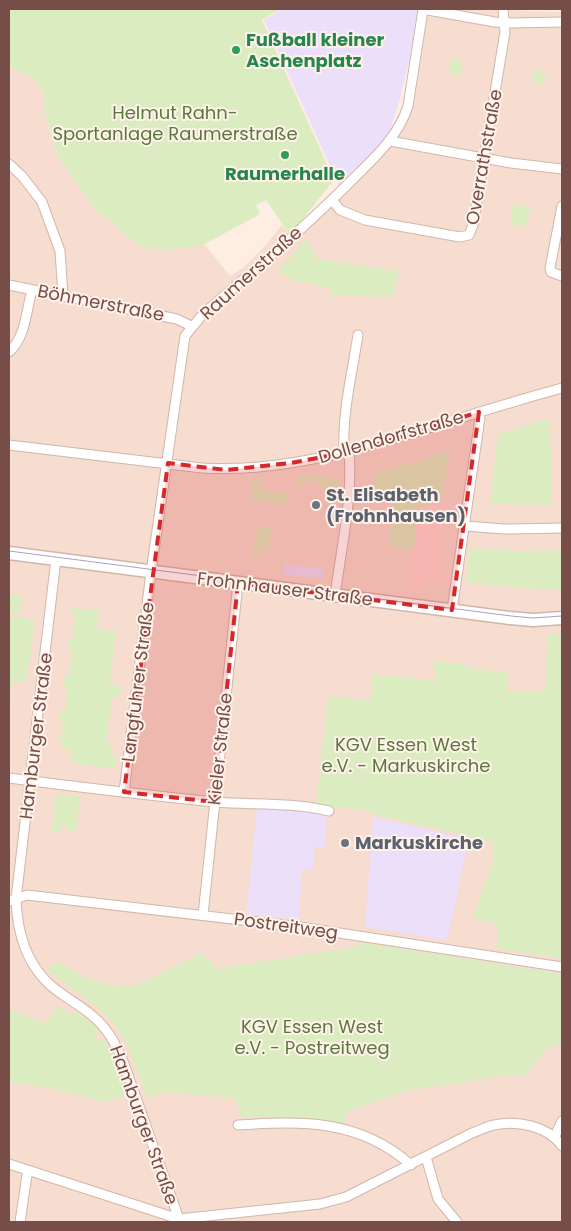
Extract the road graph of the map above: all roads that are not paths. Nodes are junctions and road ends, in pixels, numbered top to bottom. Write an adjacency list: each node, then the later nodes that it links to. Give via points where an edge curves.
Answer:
1 (422, 9): 3 (street); 5 (street, Raumerstraße, via 408,106)
2 (503, 9): 3 (street, Overrathstraße)
3 (504, 22): 4 (street); 6 (street, Overrathstraße)
4 (562, 22)
5 (390, 140): 6 (street); 9 (street, Raumerstraße)
6 (484, 158): 8 (street); 9 (street, Overrathstraße, via 472,231 465,237 365,220 340,210)
7 (9, 164): 14 (street, via 42,202 60,251)
8 (562, 169)
9 (332, 200): 15 (street, Raumerstraße)
10 (562, 206): 11 (street, via 550,268 551,272)
11 (562, 276)
12 (9, 285): 13 (street, Böhmerstraße)
13 (32, 290): 14 (street, Böhmerstraße); 17 (street, via 22,333)
14 (63, 296): 15 (street, Böhmerstraße, via 177,319)
15 (191, 326): 22 (street, Raumerstraße, via 185,336)
16 (358, 335): 21 (street, via 343,436)
17 (9, 352)
18 (562, 388): 19 (street, Dollendorfstraße)
19 (479, 412): 21 (street, Dollendorfstraße); 23 (street)
20 (9, 445): 22 (street, Dollendorfstraße)
21 (346, 453): 22 (street, Dollendorfstraße, via 234,470); 29 (street, via 350,466 348,494)
22 (168, 463): 27 (street, Raumerstraße)
23 (465, 526): 24 (street); 30 (street)
24 (562, 528)
25 (9, 553): 26 (main road, Frohnhauser Straße)
26 (56, 559): 27 (main road, Frohnhauser Straße); 33 (street, Hamburger Straße)
27 (151, 572): 28 (main road, Frohnhauser Straße); 34 (street, Langfuhrer Straße)
28 (238, 583): 29 (main road, Frohnhauser Straße); 35 (street, Kieler Straße)
29 (335, 595): 30 (main road, Frohnhauser Straße)
30 (452, 610): 31 (main road, Frohnhauser Straße, via 533,620)
31 (562, 618)
32 (9, 778): 33 (street)
33 (31, 781): 34 (street); 37 (street, Hamburger Straße)
34 (124, 792): 35 (street)
35 (215, 802): 36 (street, via 297,805); 38 (street, Kieler Straße)
36 (329, 811)
37 (12, 900): 38 (street, Postreitweg, via 27,895); 48 (street, Hamburger Straße, via 22,942 38,972 49,984 96,1018 112,1038)
38 (204, 915): 39 (street, Postreitweg)
39 (562, 967)
40 (562, 1121): 42 (street)
41 (238, 1125): 46 (street, via 285,1122 328,1125 354,1131 394,1151)
42 (555, 1136): 43 (street); 44 (street, via 530,1125 493,1125)
43 (562, 1146)
44 (426, 1157): 46 (street); 50 (street, via 438,1199)
45 (9, 1164): 47 (street)
46 (411, 1165): 48 (street, via 346,1197 320,1204)
47 (30, 1171): 48 (street); 49 (street)
48 (180, 1221)
49 (20, 1222)
50 (457, 1222)

